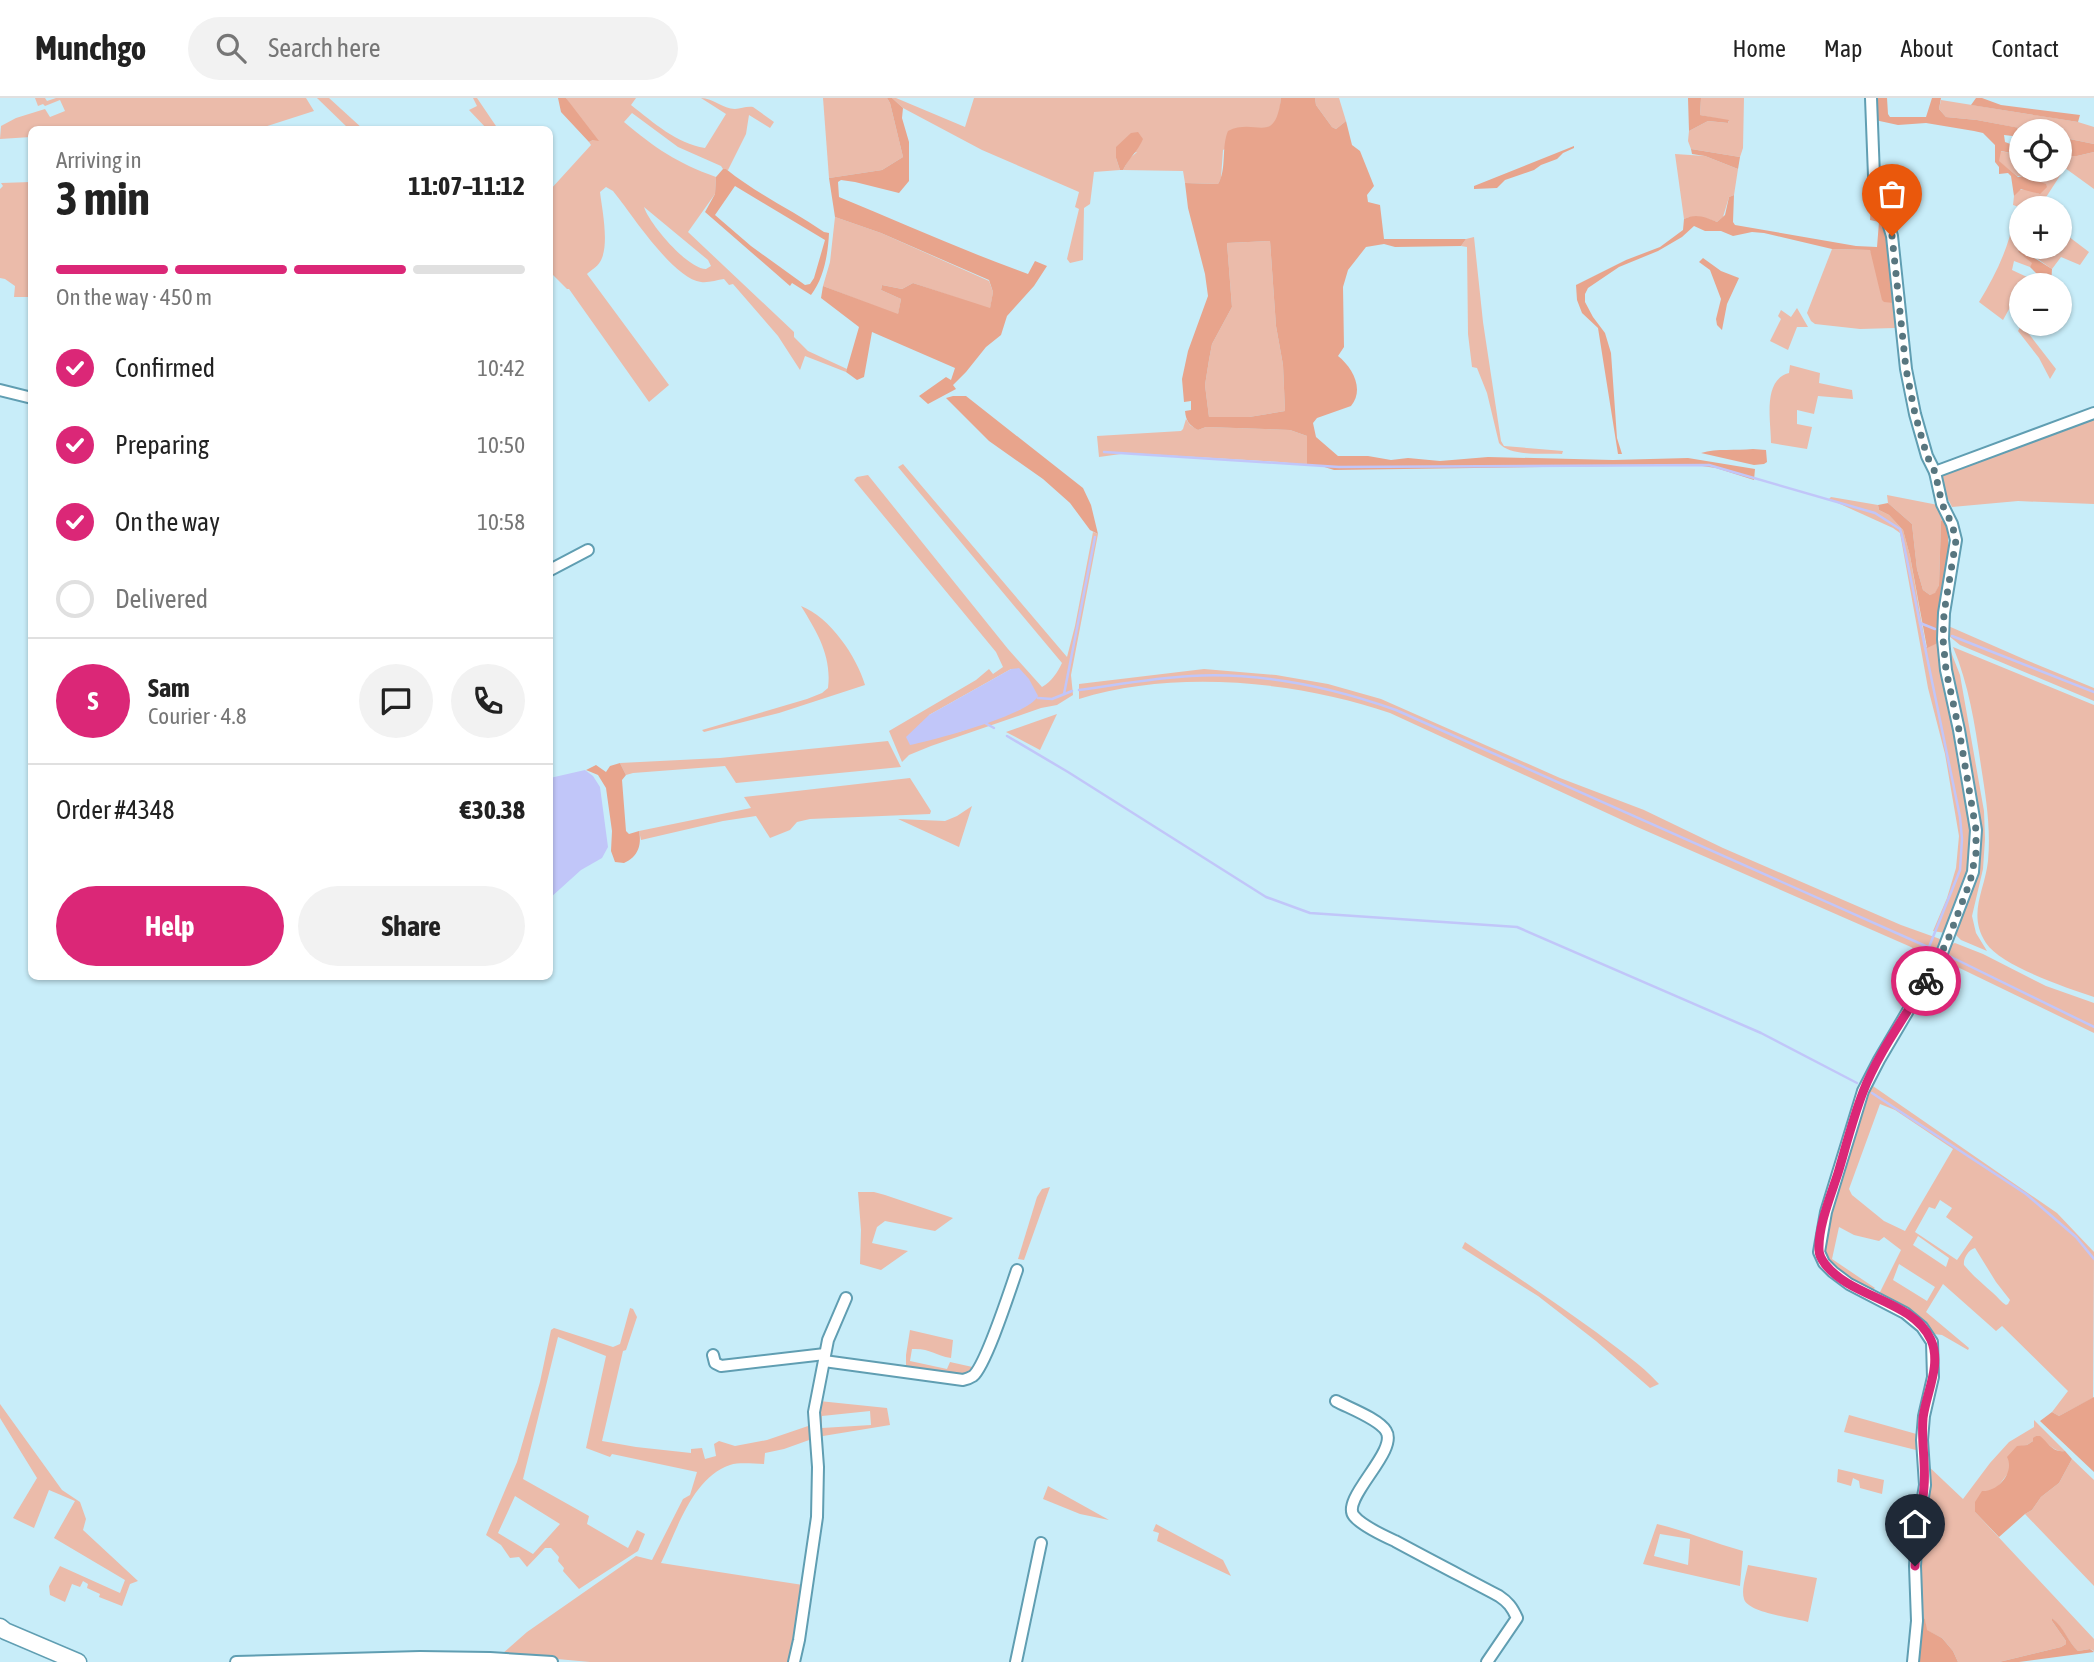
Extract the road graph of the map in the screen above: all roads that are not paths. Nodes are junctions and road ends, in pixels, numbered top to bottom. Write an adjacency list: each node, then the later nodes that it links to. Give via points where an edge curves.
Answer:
1 (1871, 98): 5 (street, via 1874,176 1892,236 1906,369 1915,414)
2 (0, 390): 3 (street)
3 (28, 397)
4 (2094, 413): 5 (street)
5 (1935, 472): 21 (street, via 1956,540 1943,639 1976,830 1973,872 1942,953 1863,1091 1826,1212 1819,1252 1833,1272 1905,1313 1932,1342 1933,1377 1922,1440 1924,1485 1917,1533)
6 (588, 550): 7 (street)
7 (553, 568)
8 (1017, 1270): 11 (street, via 990,1345 972,1377 963,1380)
9 (846, 1298): 11 (street)
10 (713, 1355): 11 (street, via 721,1366)
11 (824, 1357): 18 (street, via 814,1412 817,1517)
12 (1336, 1401): 20 (street, via 1372,1420 1388,1435 1382,1455 1355,1499 1354,1516 1499,1596 1513,1609 1517,1618)
13 (1041, 1542): 19 (street)
14 (0, 1627): 15 (street)
15 (78, 1662)
16 (236, 1662): 17 (street, via 420,1657)
17 (552, 1662)
18 (794, 1662)
19 (1016, 1662)
20 (1487, 1662)
21 (1913, 1662)

